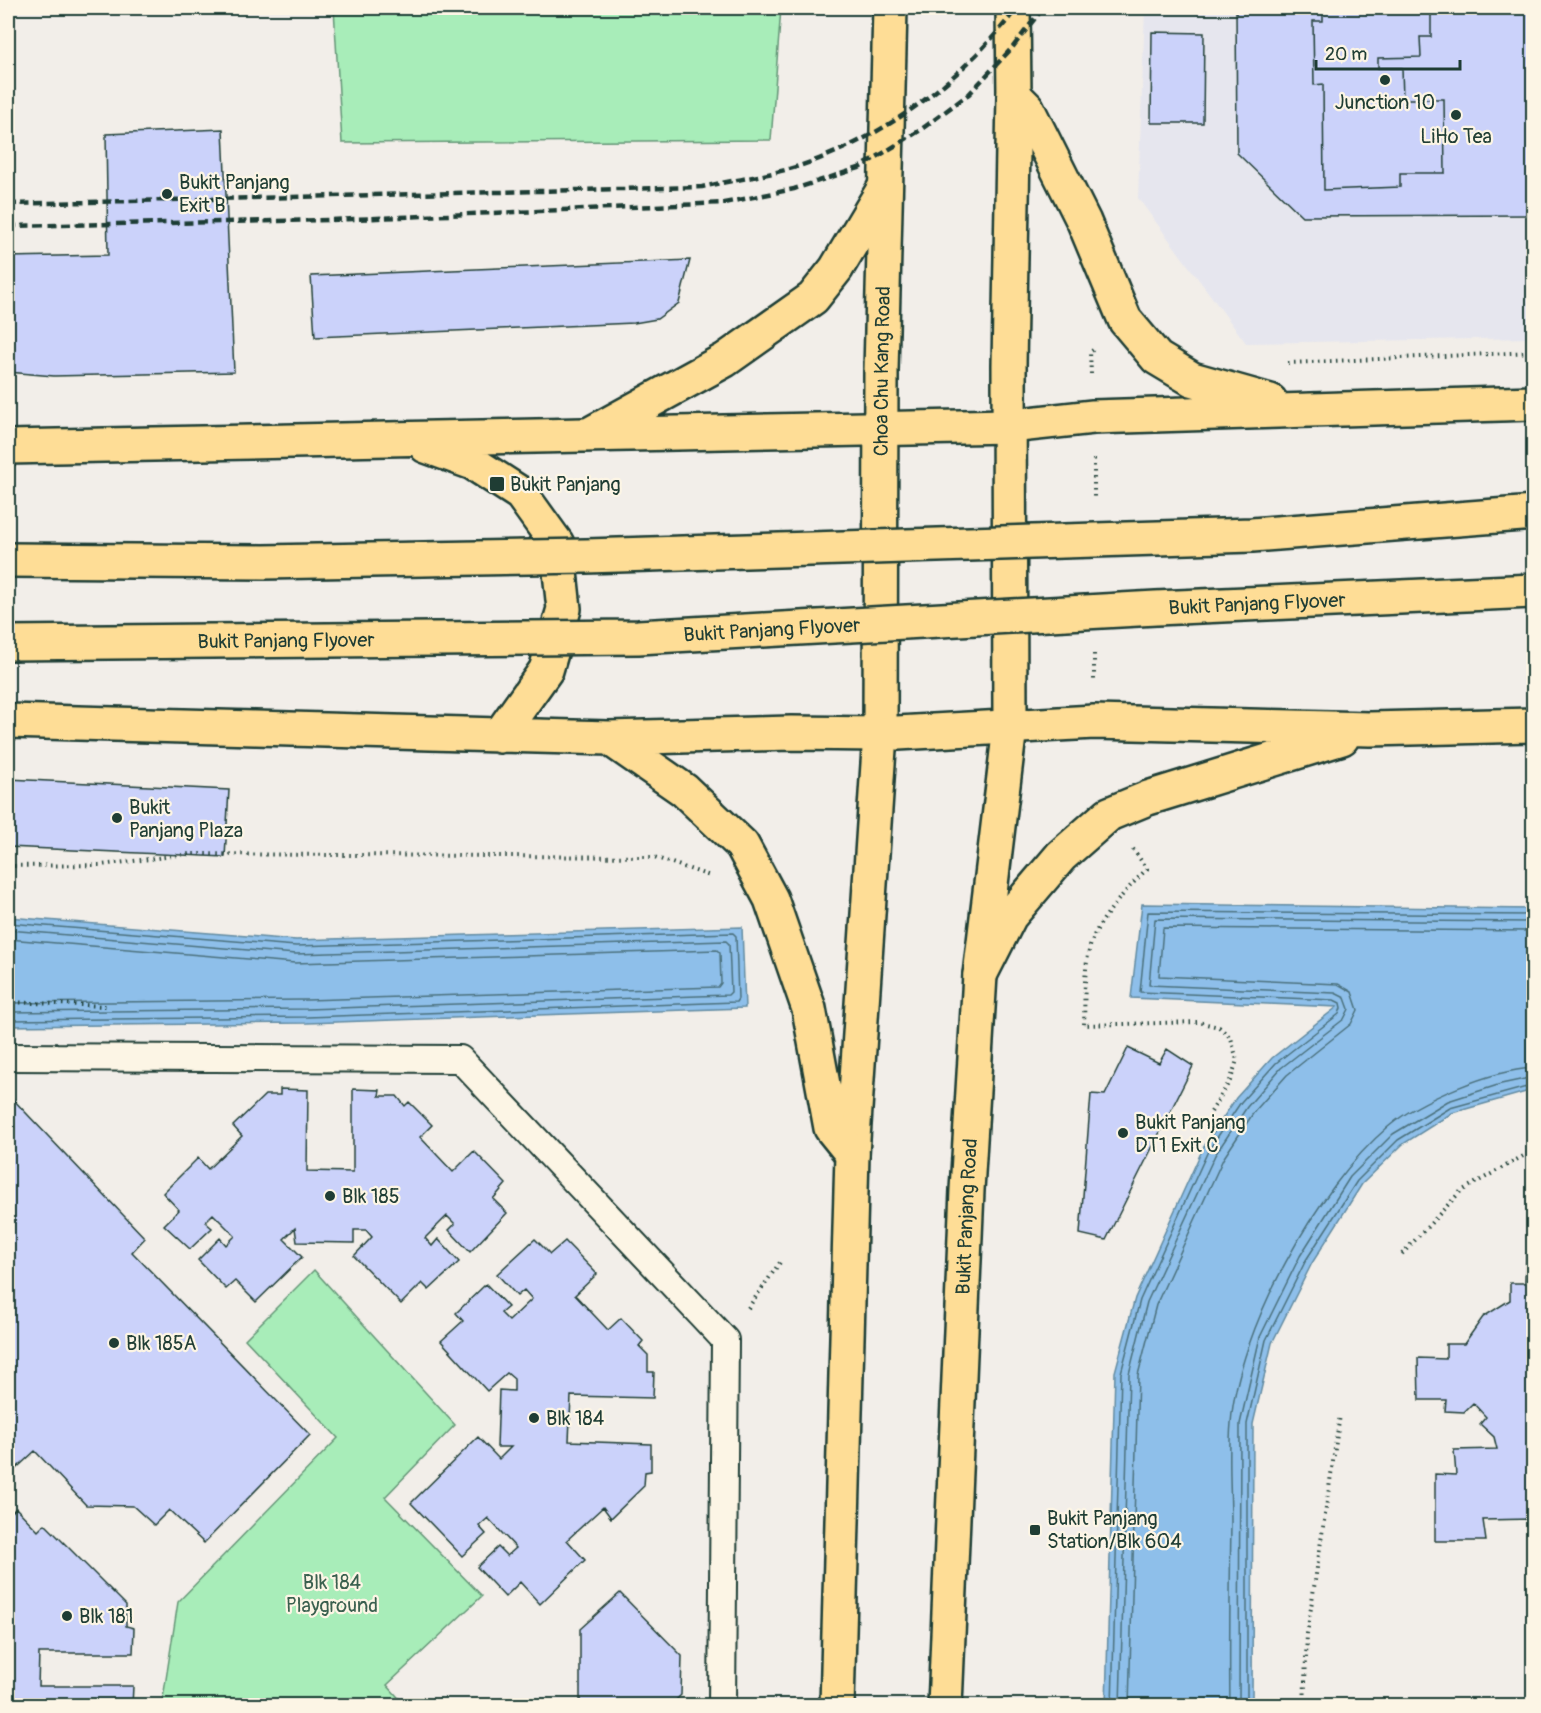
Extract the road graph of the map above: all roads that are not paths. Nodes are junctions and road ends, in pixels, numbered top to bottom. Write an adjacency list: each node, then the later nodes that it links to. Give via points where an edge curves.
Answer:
1 (891, 8): 4 (main road, Choa Chu Kang Road)
2 (1013, 8): 3 (main road)
3 (1014, 95): 6 (main road, via 1027,108 1084,222 1125,320 1157,358 1192,380); 7 (main road)
4 (885, 188): 8 (main road, Choa Chu Kang Road); 9 (main road, via 836,269 813,298 725,360)
5 (1533, 403): 6 (main road)
6 (1301, 409): 7 (main road, via 1094,417)
7 (1009, 426): 8 (main road); 18 (main road)
8 (881, 429): 9 (main road); 20 (main road, Choa Chu Kang Road)
9 (587, 435): 10 (main road)
10 (408, 439): 11 (main road); 21 (main road, via 473,463 521,494 557,544 564,609 546,670)
11 (8, 447)
12 (1533, 513): 13 (main road, bridge, via 1252,535 586,556 264,562)
13 (8, 560)
14 (1533, 591): 15 (main road, Bukit Panjang Flyover, bridge, via 638,637)
15 (8, 643)
16 (8, 721): 21 (main road)
17 (1533, 724): 19 (main road)
18 (1010, 727): 19 (main road, via 1094,722); 20 (main road); 23 (main road, Bukit Panjang Road)
19 (1370, 729): 23 (main road, via 1148,798 1109,814 1061,856 1010,916)
20 (880, 734): 22 (main road); 25 (main road)
21 (499, 736): 22 (main road)
22 (609, 738): 25 (main road, via 684,790 741,845 771,899 808,1009 831,1128)
23 (981, 975): 28 (main road, Bukit Panjang Road, via 967,1190)
24 (8, 1057): 26 (lane, via 460,1059 725,1340)
25 (852, 1154): 27 (main road)
26 (722, 1706)
27 (837, 1706)
28 (945, 1706)

